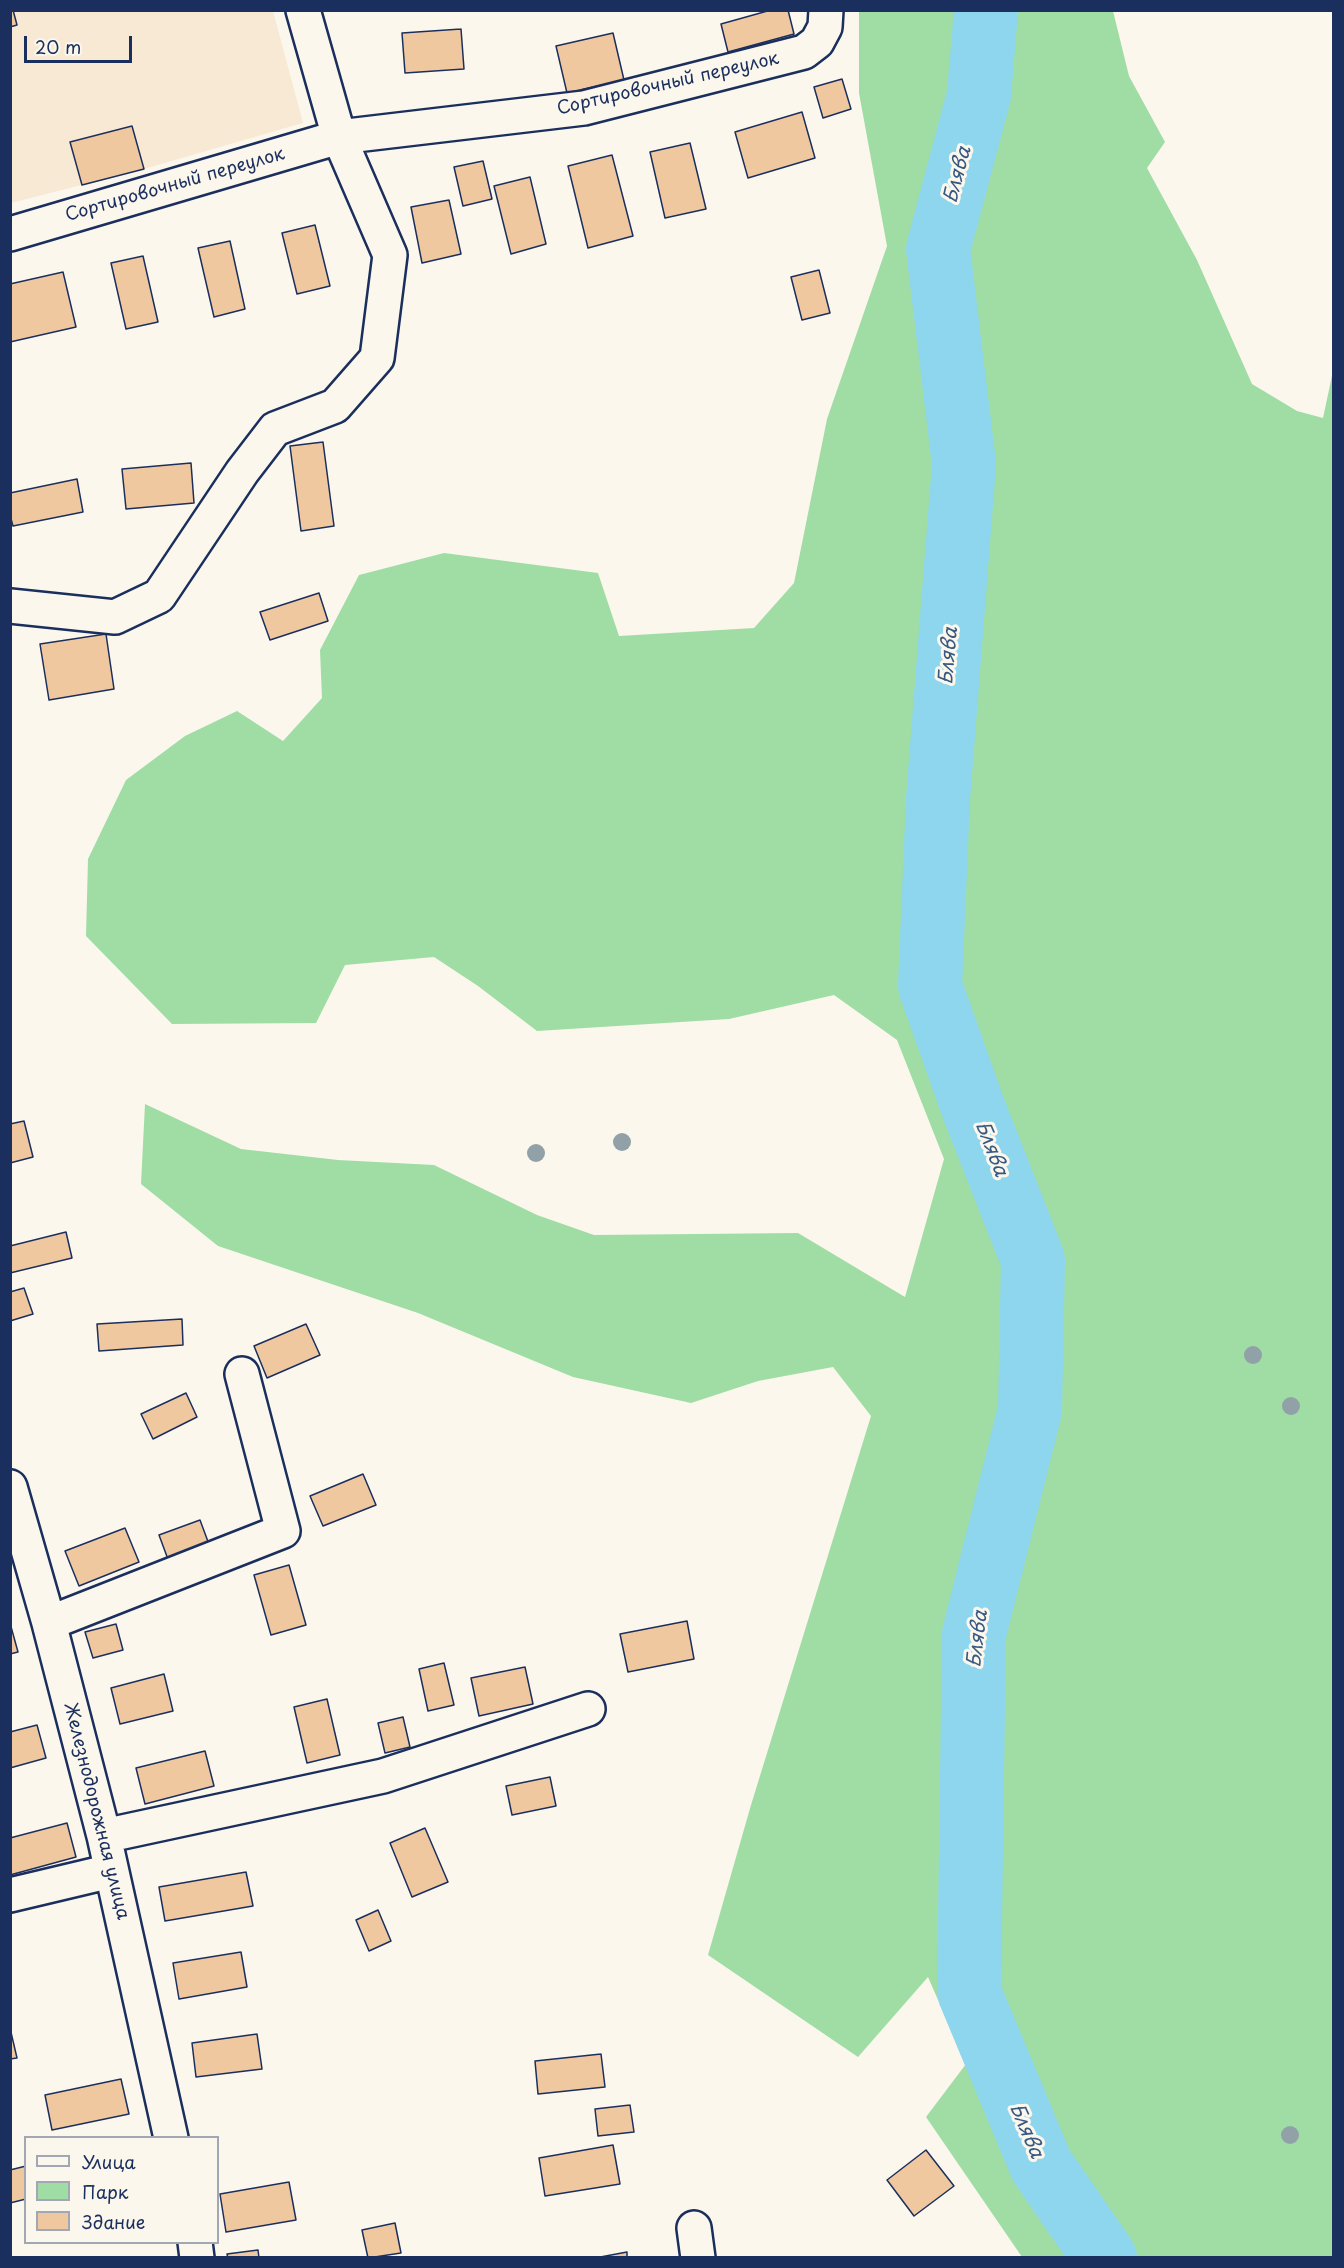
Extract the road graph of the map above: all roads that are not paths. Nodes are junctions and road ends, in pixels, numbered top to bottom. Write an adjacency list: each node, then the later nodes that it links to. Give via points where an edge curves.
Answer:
1 (303, 10): 3 (street)
2 (826, 10): 3 (street, Сортировочный переулок, via 825,27 817,42 804,52 585,108)
3 (339, 137): 4 (street, Сортировочный переулок); 5 (street, via 390,255 377,358 335,406 275,429 159,596 116,617)
4 (10, 234)
5 (10, 606)
6 (242, 1374): 8 (street, via 283,1531)
7 (10, 1487): 8 (street, Железнодорожная улица)
8 (49, 1623): 10 (street, Железнодорожная улица)
9 (588, 1709): 10 (street, via 383,1776)
10 (104, 1836): 11 (street, Железнодорожная улица)
11 (111, 1871): 12 (street); 13 (street, Железнодорожная улица)
12 (10, 1895)
13 (171, 2136)

